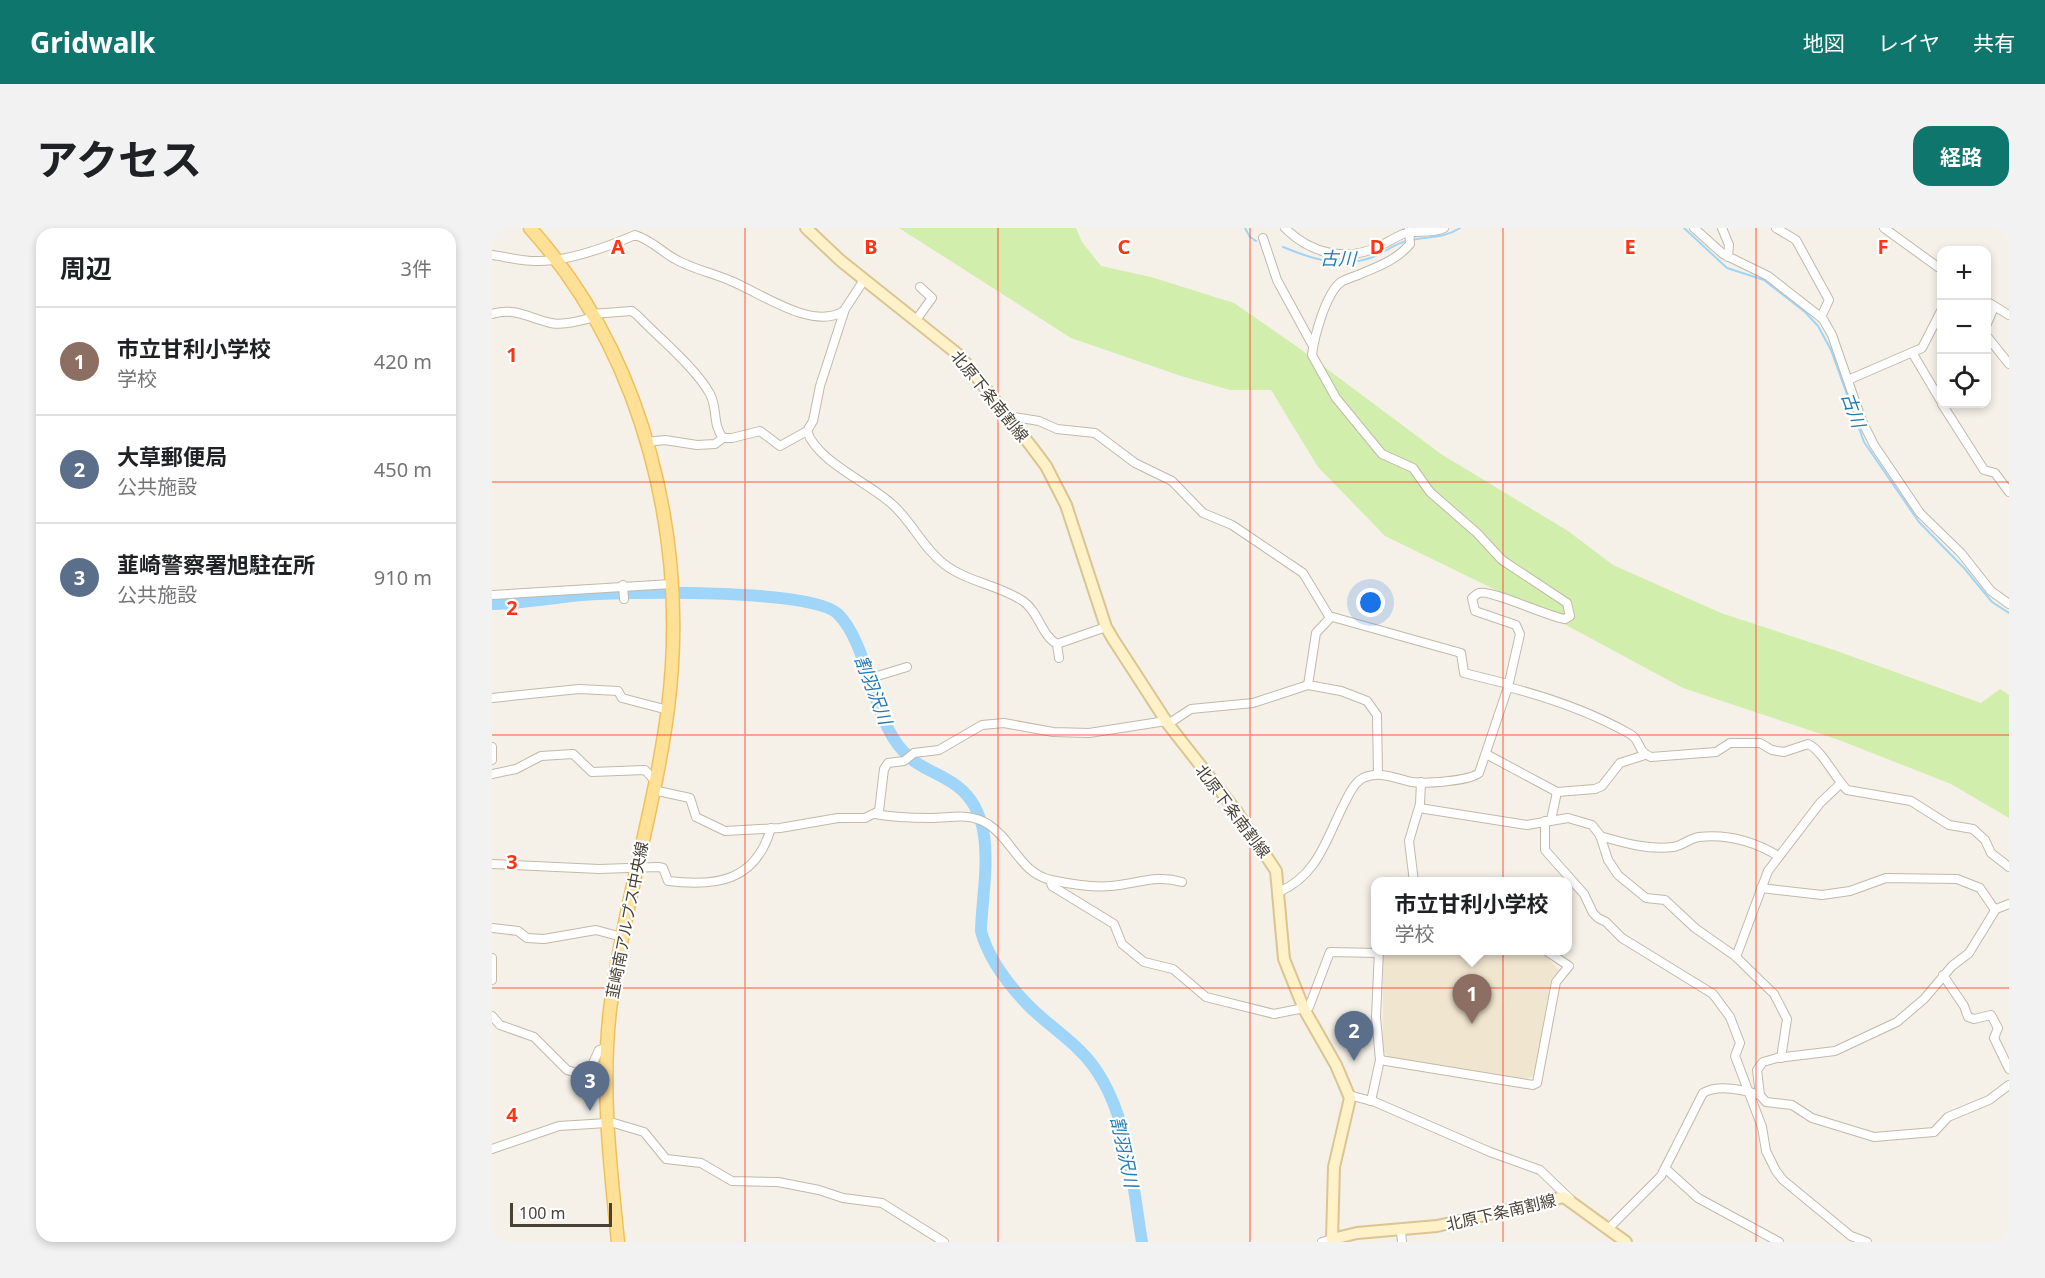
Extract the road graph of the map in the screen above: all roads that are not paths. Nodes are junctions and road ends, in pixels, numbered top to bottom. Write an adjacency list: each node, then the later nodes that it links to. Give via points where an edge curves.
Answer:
1 (530, 228): 13 (main road, 韮崎南アルプス中央線)
2 (806, 228): 15 (main road, 北原下条南割線)
3 (1284, 228): 9 (street, via 1308,246 1336,254 1365,252)
4 (1444, 228): 9 (street)
5 (1694, 228): 12 (street)
6 (1722, 228): 12 (street, via 1729,245)
7 (1776, 228): 22 (street, via 1796,240 1825,291 1828,300)
8 (1884, 228): 14 (street)
9 (1410, 235): 28 (street, via 1390,261 1342,281 1329,300)
10 (1263, 238): 28 (street, via 1277,280)
11 (492, 255): 13 (street)
12 (1728, 257): 31 (street, via 1763,272 1818,314 1833,335)
13 (556, 260): 19 (street, via 635,235 676,260 734,282 785,308 823,315 836,315); 24 (main road, 韮崎南アルプス中央線)
14 (1937, 267)
15 (864, 280): 19 (street); 26 (main road, 北原下条南割線)
16 (920, 287): 26 (street, via 932,298)
17 (1991, 305): 18 (street)
18 (1994, 307): 21 (street); 23 (street)
19 (844, 310): 35 (street, via 813,421)
20 (492, 314): 24 (street, via 511,310 560,324)
21 (1991, 314)
22 (1822, 315)
23 (2009, 315)
24 (592, 316): 36 (street, via 632,311 638,316 689,365 710,393 715,426); 37 (main road, 韮崎南アルプス中央線, via 622,375)
25 (1937, 318): 29 (street, via 1926,344)
26 (916, 320): 34 (main road, 北原下条南割線, via 960,356)
27 (1991, 341): 30 (street)
28 (1313, 346): 51 (street, via 1312,356 1336,398 1382,454 1413,468 1430,492 1502,560 1569,607 1570,616 1564,619 1491,593 1479,593 1472,598 1475,611 1519,626)
29 (1913, 354): 31 (street); 32 (street)
30 (2009, 364)
31 (1848, 380): 43 (street, via 1867,432 1920,513 1961,553 1991,591)
32 (1937, 395)
33 (1945, 408): 38 (street, via 1984,470 1995,473)
34 (1008, 416): 44 (street, via 1039,421 1057,429 1095,433 1135,463 1172,481 1203,513 1232,525 1303,573); 45 (main road, 北原下条南割線, via 1046,466 1066,505)
35 (807, 430): 36 (street, via 780,446 760,431); 46 (street, via 831,461 895,507 942,563 1023,601)
36 (723, 438): 37 (street, via 715,444 697,445 665,440)
37 (647, 442): 40 (main road, 韮崎南アルプス中央線, via 662,505)
38 (2009, 492)
39 (623, 587): 40 (street); 41 (street); 42 (street)
40 (672, 591): 53 (main road, 韮崎南アルプス中央線)
41 (492, 595)
42 (624, 599)
43 (2009, 604)
44 (1331, 617): 50 (street, via 1316,633); 51 (street, via 1461,653 1464,673)
45 (1106, 627): 46 (street); 54 (main road, 北原下条南割線)
46 (1057, 644): 47 (street)
47 (1059, 658)
48 (907, 667): 49 (street)
49 (874, 677)
50 (1308, 685): 54 (street, via 1253,704 1191,709); 60 (street, via 1341,691 1367,701 1373,708 1378,724)
51 (1508, 685): 56 (street); 57 (street, via 1584,711 1633,736)
52 (492, 698): 53 (street, via 579,689 618,691 622,698)
53 (668, 710): 63 (main road, 韮崎南アルプス中央線)
54 (1167, 723): 66 (street, via 1089,733 1053,732 1004,723 982,725 939,750 914,753 904,761 888,763 879,811); 80 (main road, 北原下条南割線, via 1251,831 1276,871)
55 (492, 747): 58 (street)
56 (1486, 754): 61 (street, via 1479,773 1469,779); 64 (street)
57 (1645, 755): 62 (street, via 1716,752 1730,743 1760,743 1784,752 1808,744 1819,752); 64 (street, via 1620,763 1595,789)
58 (492, 760)
59 (492, 774): 63 (street, via 516,769 541,756 573,754 592,772 645,770)
60 (1378, 774): 61 (street); 80 (street, via 1355,786 1312,868 1302,879)
61 (1421, 782): 65 (street)
62 (1840, 784): 70 (street); 72 (street, via 1854,793 1911,801 1949,825 1972,829 1985,840 1995,857)
63 (654, 785): 68 (street, via 690,798 696,817 725,831); 73 (main road, 韮崎南アルプス中央線)
64 (1557, 792): 67 (street)
65 (1419, 808): 67 (street, via 1527,825); 74 (street, via 1409,841)
66 (875, 814): 68 (street); 76 (street, via 930,819 968,815 1007,838 1028,868)
67 (1548, 820): 69 (street, via 1583,821); 75 (street, via 1545,850)
68 (771, 828): 73 (street, via 759,857 742,874 733,877 678,882 668,881 663,868)
69 (1600, 836): 70 (street, via 1653,847 1676,847 1699,837 1750,841); 88 (street, via 1608,860 1624,880 1646,898 1665,900 1695,928)
70 (1778, 856): 79 (street)
71 (492, 864): 73 (street)
72 (2009, 867)
73 (637, 868): 84 (main road, 韮崎南アルプス中央線)
74 (1413, 877)
75 (1569, 877)
76 (1050, 880): 78 (street, via 1090,886 1156,877); 92 (street, via 1052,886 1114,924 1122,944 1144,962 1173,969 1206,996 1275,1014)
77 (1572, 880): 100 (street, via 1593,913 1622,938 1718,999 1740,1043 1735,1056)
78 (1182, 882)
79 (1761, 888): 82 (street, via 1836,894 1886,878 1958,879 1980,888); 88 (street)
80 (1279, 892): 92 (main road, 北原下条南割線, via 1284,959)
81 (2009, 904): 82 (street)
82 (1995, 910): 90 (street, via 1976,945)
83 (492, 928): 84 (street, via 518,931 526,938 544,939 597,930)
84 (622, 937): 94 (main road, 韮崎南アルプス中央線)
85 (1371, 952): 92 (street, via 1330,952 1309,1007)
86 (1379, 955): 96 (street, via 1376,1017)
87 (1551, 955): 96 (street, via 1569,966 1556,982 1537,1083)
88 (1736, 957): 95 (street, via 1774,994 1785,1012 1788,1025)
89 (492, 958): 91 (street)
90 (1943, 975): 95 (street, via 1924,999 1897,1022 1835,1051); 97 (street, via 1968,1017 1991,1015 1998,1028 1994,1038)
91 (492, 980)
92 (1304, 1009): 102 (main road, 北原下条南割線)
93 (492, 1016): 98 (street, via 500,1025 534,1037 567,1070)
94 (607, 1048): 98 (street, via 599,1050); 101 (main road, 韮崎南アルプス中央線)
95 (1780, 1058): 103 (street, via 1758,1066)
96 (1380, 1060): 104 (street)
97 (2009, 1069)
98 (587, 1076): 101 (street)
99 (2009, 1085): 103 (street, via 1989,1100 1948,1118 1934,1132 1897,1137 1862,1135 1812,1118 1792,1106 1766,1102)
100 (1747, 1091): 103 (street); 107 (street, via 1710,1089 1703,1093); 116 (street, via 1762,1127 1766,1151 1783,1180 1851,1236)
101 (606, 1094): 105 (main road, 韮崎南アルプス中央線)
102 (1349, 1095): 104 (street); 111 (main road, 北原下条南割線, via 1334,1167)
103 (1760, 1095)
104 (1371, 1101): 108 (street, via 1540,1170)
105 (607, 1122): 106 (street, via 559,1125); 112 (main road, 韮崎南アルプス中央線); 113 (street, via 644,1132 666,1160 701,1163 732,1181 778,1182 882,1203)
106 (492, 1149)
107 (1666, 1169): 109 (street); 115 (street, via 1698,1198)
108 (1572, 1200): 109 (main road, 北原下条南割線); 110 (main road, 北原下条南割線, via 1556,1197)
109 (1609, 1228): 114 (main road, 北原下条南割線)
110 (1401, 1237): 111 (main road, 北原下条南割線, via 1357,1233)
111 (1327, 1240)
112 (618, 1242)
113 (945, 1242)
114 (1626, 1242)
115 (1779, 1242)
116 (1868, 1242)

